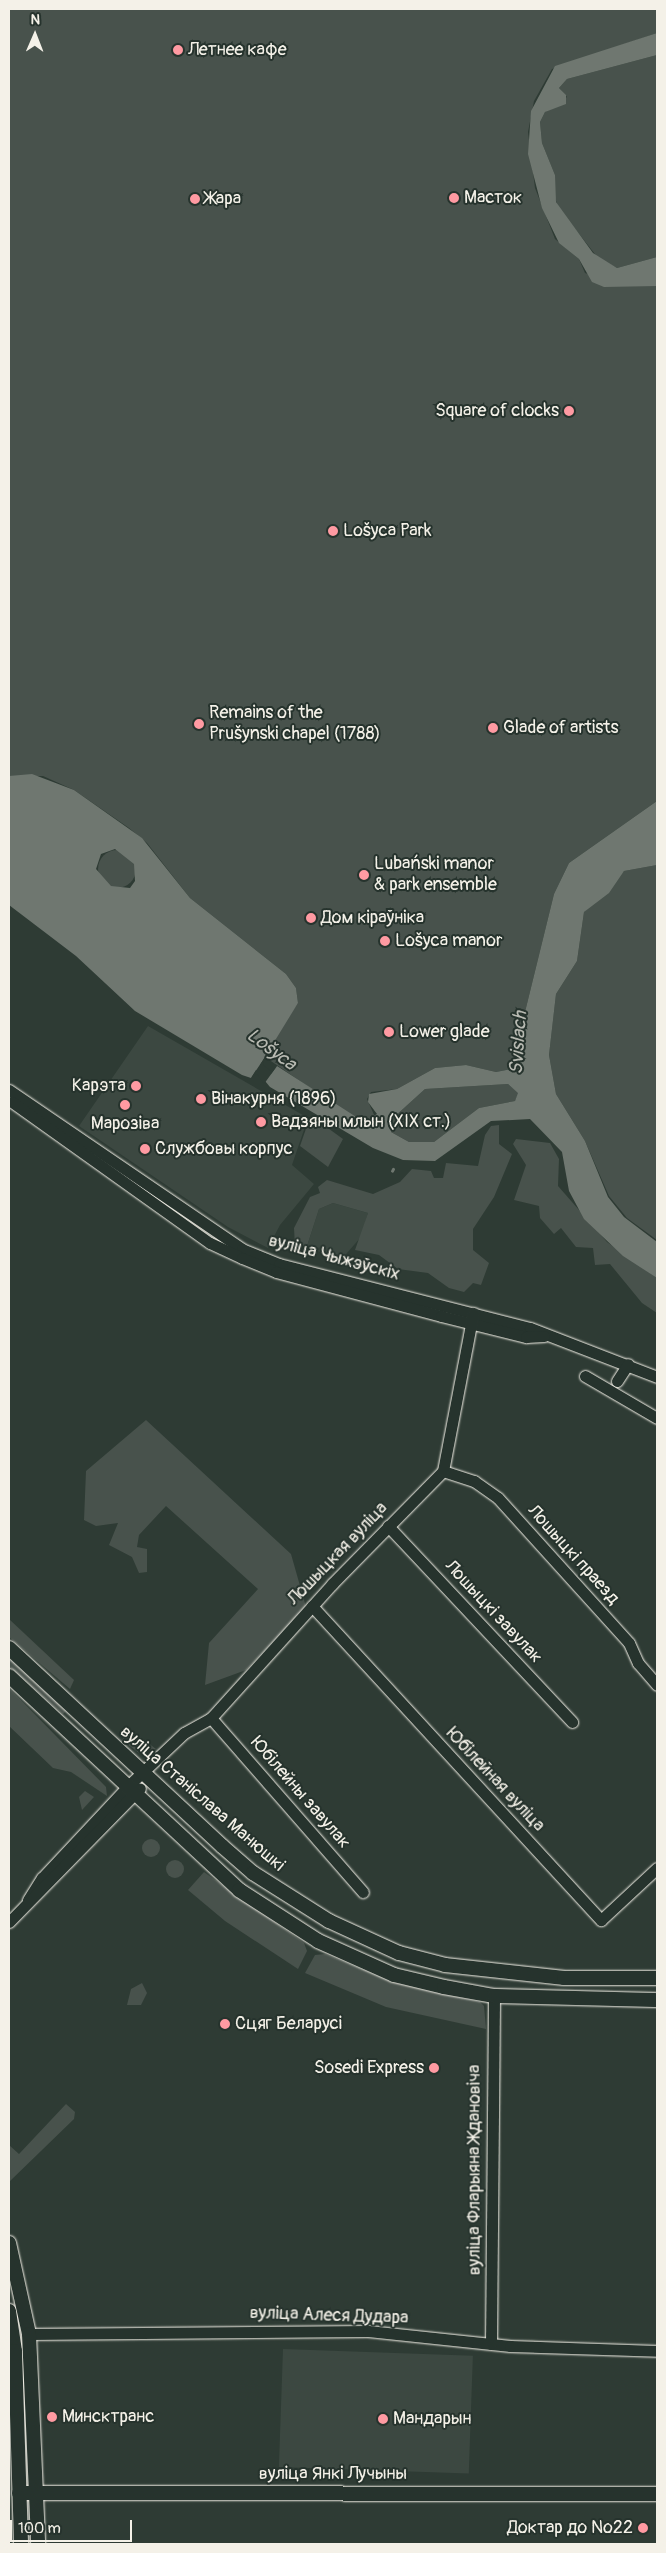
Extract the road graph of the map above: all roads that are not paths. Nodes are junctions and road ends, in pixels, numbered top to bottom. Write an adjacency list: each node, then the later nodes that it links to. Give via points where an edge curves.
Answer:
1 (9, 1090): 3 (street, вуліца Чыжэўскіх, via 242,1249 279,1264)
2 (9, 1099): 3 (street, вуліца Чыжэўскіх, via 210,1243 276,1272)
3 (472, 1318): 4 (street, вуліца Чыжэўскіх, via 530,1328 544,1336); 9 (street)
4 (628, 1364): 6 (street, вуліца Чыжэўскіх); 7 (street)
5 (585, 1376): 8 (street)
6 (657, 1377)
7 (617, 1381)
8 (657, 1418)
9 (443, 1471): 10 (street, Лошыцкая вуліца); 14 (street, Лошыцкі праезд, via 474,1481 498,1498 629,1643 638,1663)
10 (388, 1526): 11 (street, Лошыцкая вуліца); 16 (street, Лошыцкі завулак)
11 (312, 1606): 15 (street, Лошыцкая вуліца); 19 (street, Юбілейная вуліца, via 601,1920)
12 (9, 1648): 17 (main road, вуліца Станіслава Манюшкі)
13 (9, 1676): 18 (main road)
14 (657, 1685)
15 (211, 1718): 17 (street, Лошыцкая вуліца, via 184,1733); 20 (street, Юбілейны завулак)
16 (572, 1722)
17 (146, 1774): 18 (street, Лошыцкая вуліца); 22 (main road, вуліца Станіслава Манюшкі, via 253,1873 329,1921 399,1953 493,1973)
18 (133, 1791): 21 (street, Лошыцкая вуліца, via 42,1878); 23 (main road, via 239,1890 318,1941 394,1974)
19 (657, 1868)
20 (363, 1892)
21 (9, 1922)
22 (657, 1978)
23 (494, 1996): 24 (main road); 28 (street, вуліца Фларыяна Ждановіча)
24 (657, 2000)
25 (9, 2243): 27 (main road)
26 (9, 2311): 30 (main road, via 15,2351)
27 (29, 2334): 28 (street, вуліца Алеся Дудара, via 59,2330 368,2331); 31 (main road)
28 (491, 2344): 29 (street, вуліца Алеся Дудара)
29 (657, 2351)
30 (14, 2493): 31 (main road, вуліца Янкі Лучыны); 33 (main road)
31 (38, 2493): 32 (main road, вуліца Янкі Лучыны); 34 (main road)
32 (657, 2494)
33 (21, 2544)
34 (38, 2544)

